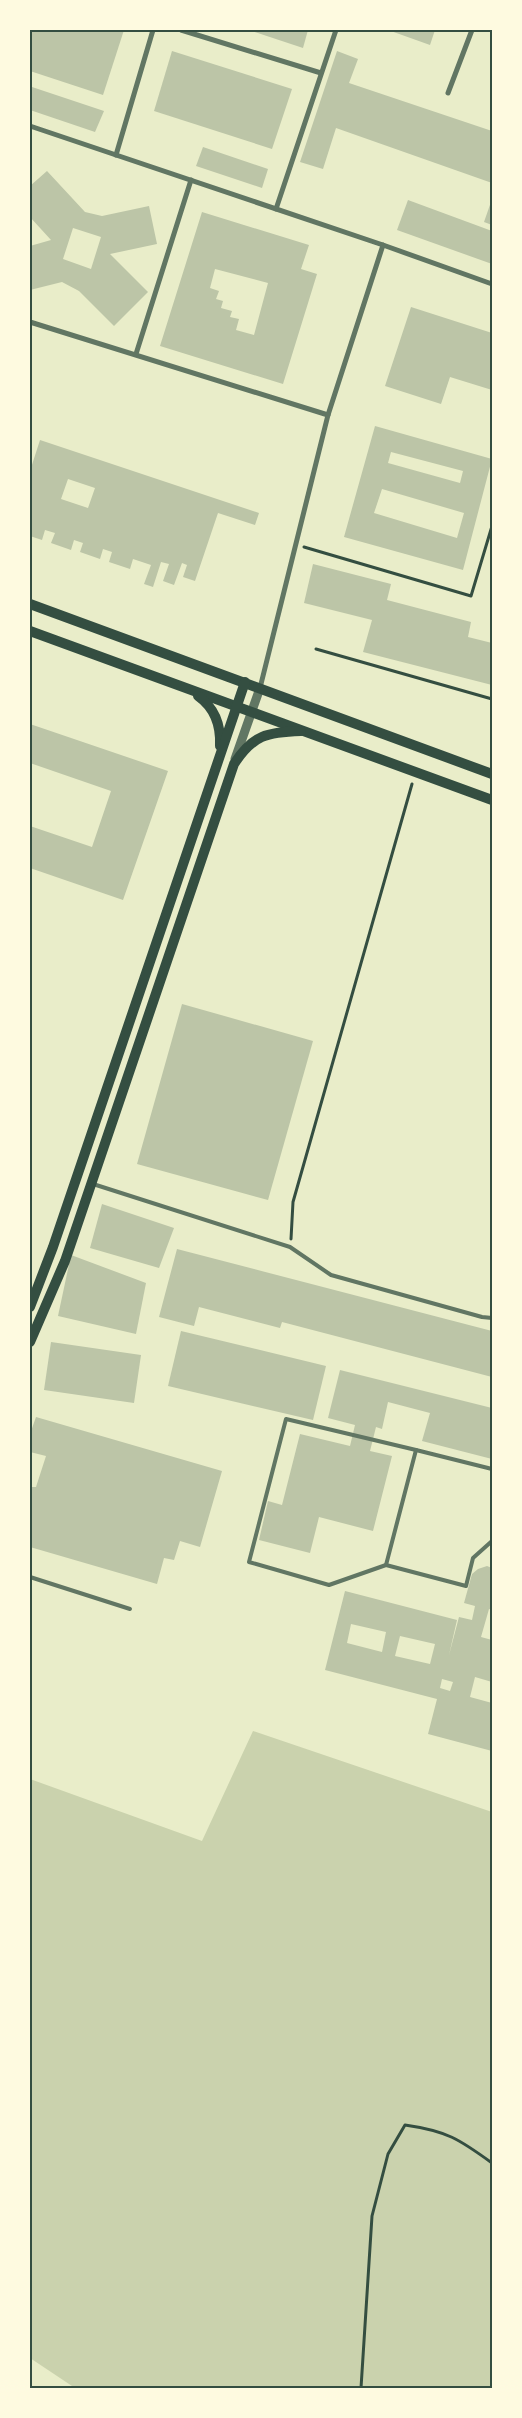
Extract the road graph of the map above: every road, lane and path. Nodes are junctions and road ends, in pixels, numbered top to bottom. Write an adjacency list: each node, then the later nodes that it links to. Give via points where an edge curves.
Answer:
1 (154, 30): 8 (street)
2 (181, 30): 5 (street)
3 (336, 30): 5 (street)
4 (472, 30): 6 (street)
5 (321, 73): 10 (street)
6 (448, 93)
7 (30, 126): 8 (street)
8 (116, 155): 9 (street)
9 (191, 180): 10 (street); 14 (street)
10 (276, 209): 11 (street)
11 (383, 245): 12 (street); 15 (street)
12 (492, 284)
13 (30, 322): 14 (street)
14 (136, 354): 15 (street)
15 (328, 415): 17 (street)
16 (492, 526): 17 (path, via 471,596)
17 (296, 545): 22 (street)
18 (30, 604): 21 (main road)
19 (30, 631): 23 (main road)
20 (316, 649): 24 (path)
21 (245, 682): 22 (main road); 25 (main road)
22 (260, 688): 26 (street); 30 (main road)
23 (191, 691): 25 (main road); 28 (main road, via 203,700 218,721)
24 (492, 699)
25 (236, 708): 26 (main road); 28 (main road)
26 (251, 713): 27 (main road); 29 (street)
27 (301, 731): 29 (main road, via 280,732 255,739); 32 (main road)
28 (219, 759): 35 (main road)
29 (234, 764): 33 (main road)
30 (492, 774)
31 (413, 780): 34 (path, via 293,1202)
32 (492, 800)
33 (91, 1184): 34 (lane); 37 (main road, via 57,1283)
34 (290, 1247): 36 (lane, via 331,1275 482,1318)
35 (30, 1307)
36 (492, 1318)
37 (30, 1342)
38 (416, 1450): 39 (lane); 41 (lane); 41 (lane, via 286,1419 249,1562 329,1585)
39 (492, 1468)
40 (492, 1542): 41 (lane, via 473,1558 466,1586)
41 (386, 1565)
42 (30, 1578): 43 (lane)
43 (130, 1609)
44 (492, 2163): 45 (path, via 464,2142 436,2130 405,2126 388,2154 372,2216)
45 (361, 2388)

